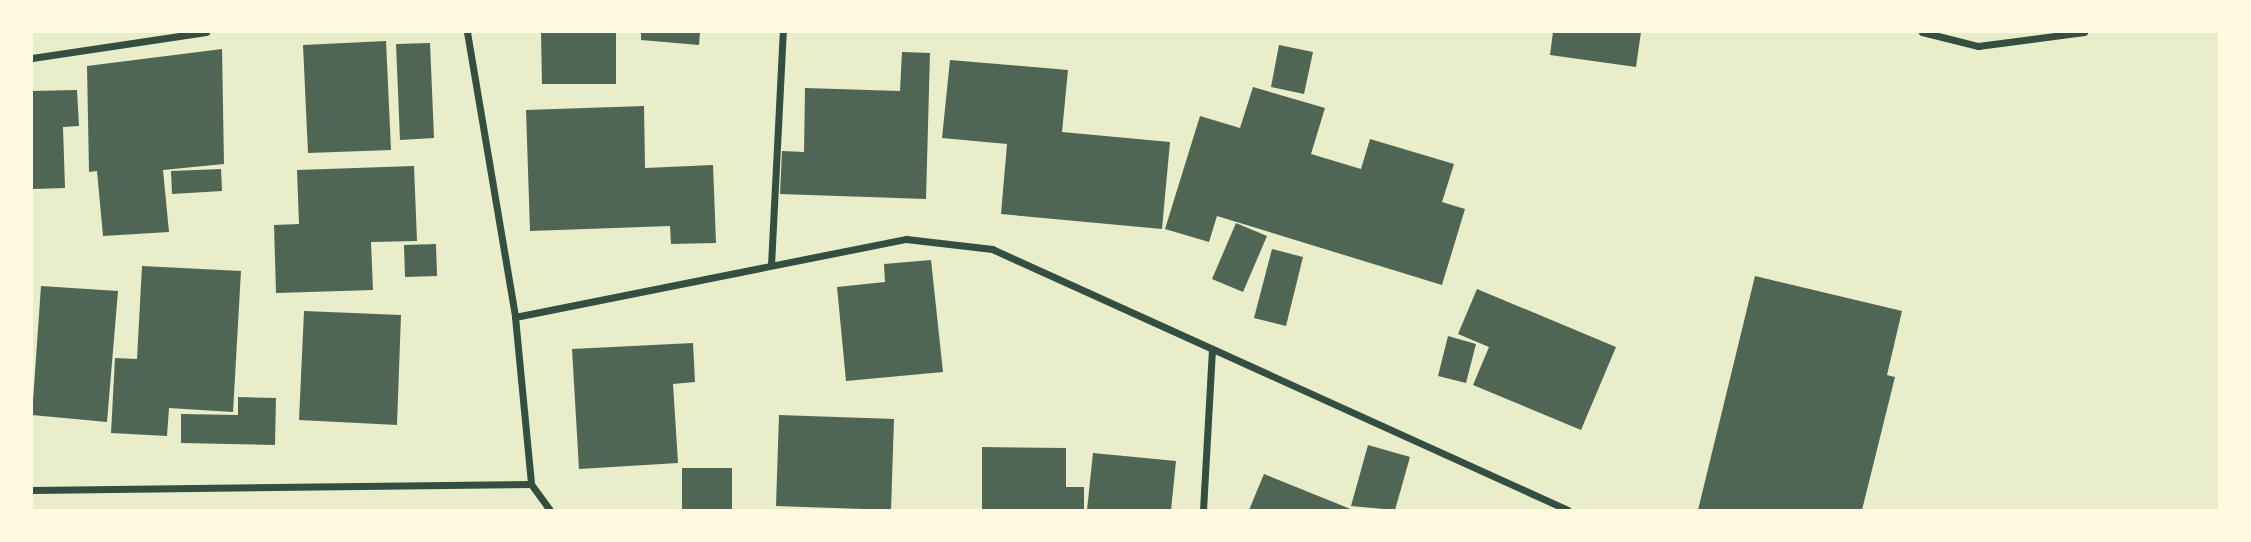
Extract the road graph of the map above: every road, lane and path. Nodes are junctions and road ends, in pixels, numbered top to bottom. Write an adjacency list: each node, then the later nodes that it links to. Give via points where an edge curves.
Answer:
1 (206, 32): 6 (street)
2 (467, 32): 8 (street)
3 (783, 32): 7 (street)
4 (1922, 32): 5 (street, via 1978,46)
5 (2084, 32)
6 (32, 58)
7 (771, 265): 8 (street); 9 (street, via 906,239 992,249)
8 (515, 317): 10 (street)
9 (1212, 349): 13 (street); 14 (street)
10 (531, 484): 11 (street); 12 (street)
11 (32, 490)
12 (550, 510)
13 (1203, 510)
14 (1569, 510)

